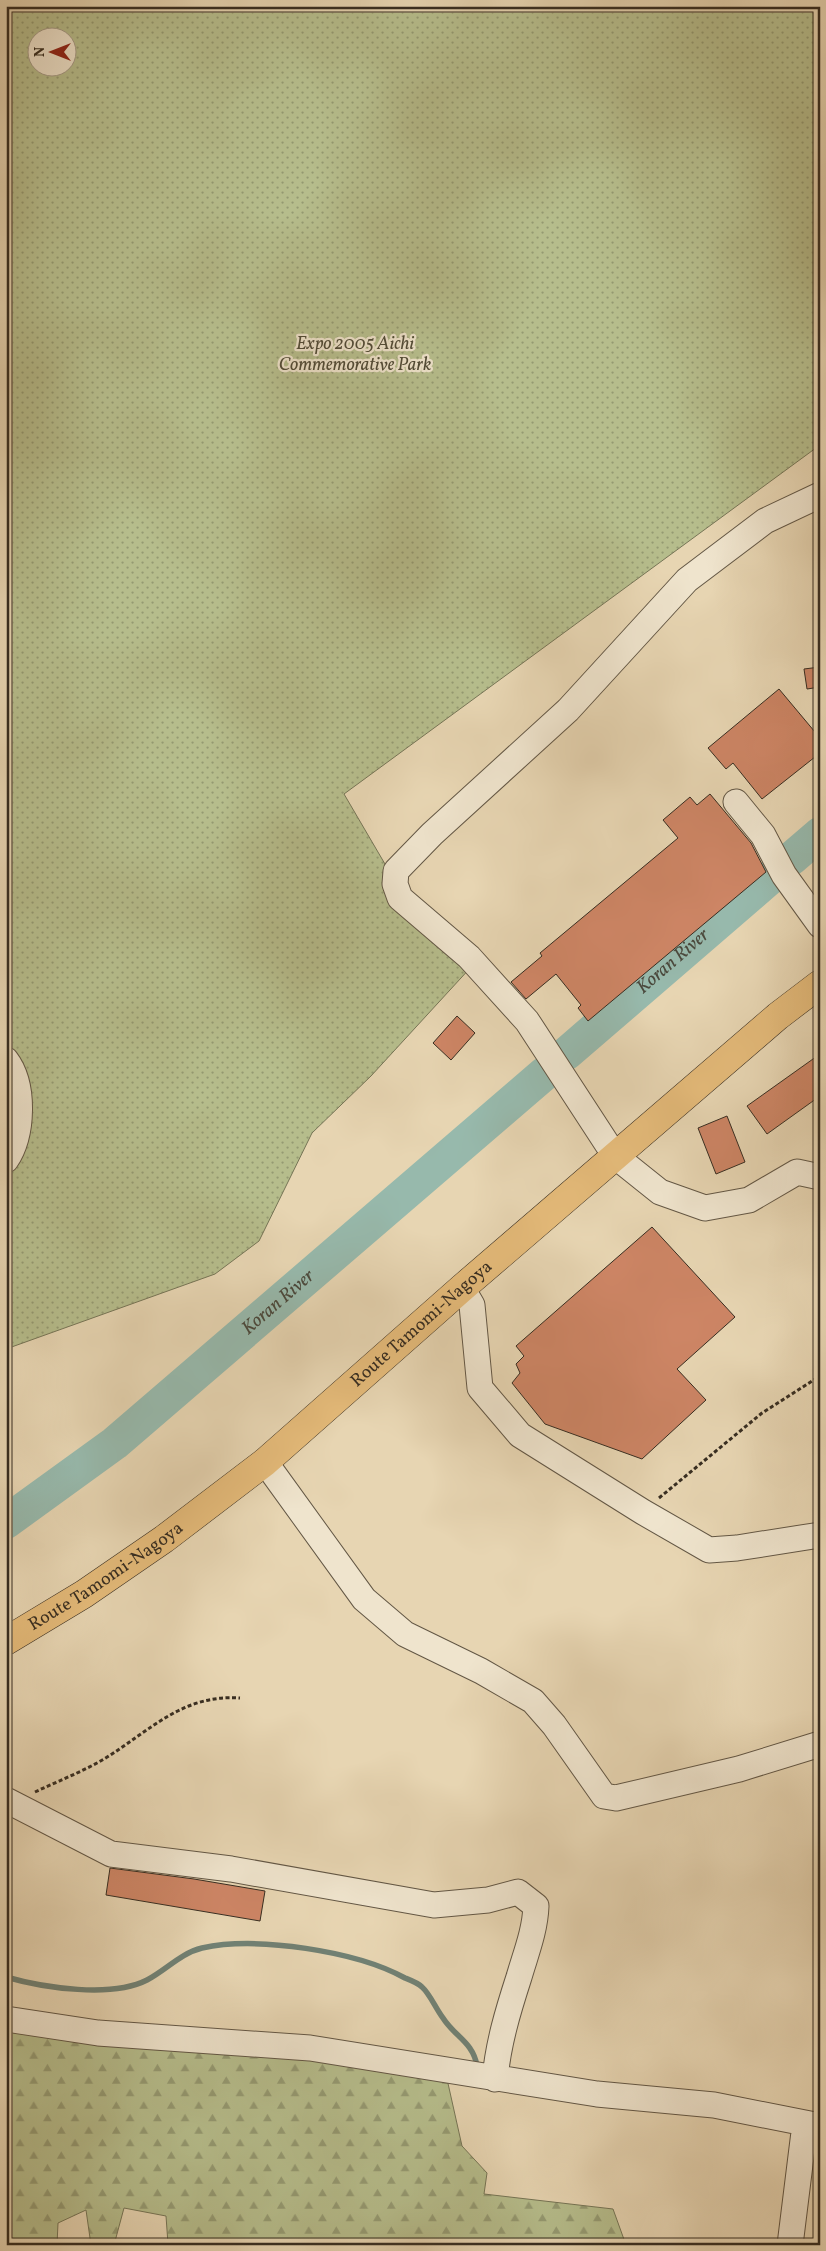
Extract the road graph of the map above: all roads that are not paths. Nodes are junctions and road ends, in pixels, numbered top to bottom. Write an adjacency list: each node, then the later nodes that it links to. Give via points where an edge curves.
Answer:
1 (820, 495): 6 (street, via 765,521 687,580 568,710 432,834 396,872 395,884 400,898 469,957 528,1021)
2 (736, 802): 3 (street, via 763,835 784,874)
3 (820, 925)
4 (820, 984): 6 (main road, Route Tamomi-Nagoya)
5 (6, 1060): 7 (street, via 19,1092 19,1123 14,1149)
6 (615, 1156): 8 (street, via 660,1192 705,1208 749,1200 797,1172); 9 (main road, Route Tamomi-Nagoya)
7 (6, 1160)
8 (820, 1176)
9 (462, 1288): 10 (main road, Route Tamomi-Nagoya); 11 (street, via 472,1305 480,1388 520,1435 709,1550)
10 (265, 1462): 12 (main road, Route Tamomi-Nagoya, via 164,1539 84,1594); 13 (street, via 364,1599 405,1634 533,1701 604,1796 616,1798 739,1769)
11 (820, 1535)
12 (6, 1641)
13 (820, 1744)
14 (12, 1802): 16 (street, via 111,1854 231,1869 434,1905 488,1900 518,1892 536,1906 535,1927 506,2016)
15 (6, 2019): 16 (street, via 98,2033 310,2048)
16 (494, 2079): 17 (street, via 597,2094 714,2105)
17 (812, 2125): 18 (street)
18 (790, 2245)

